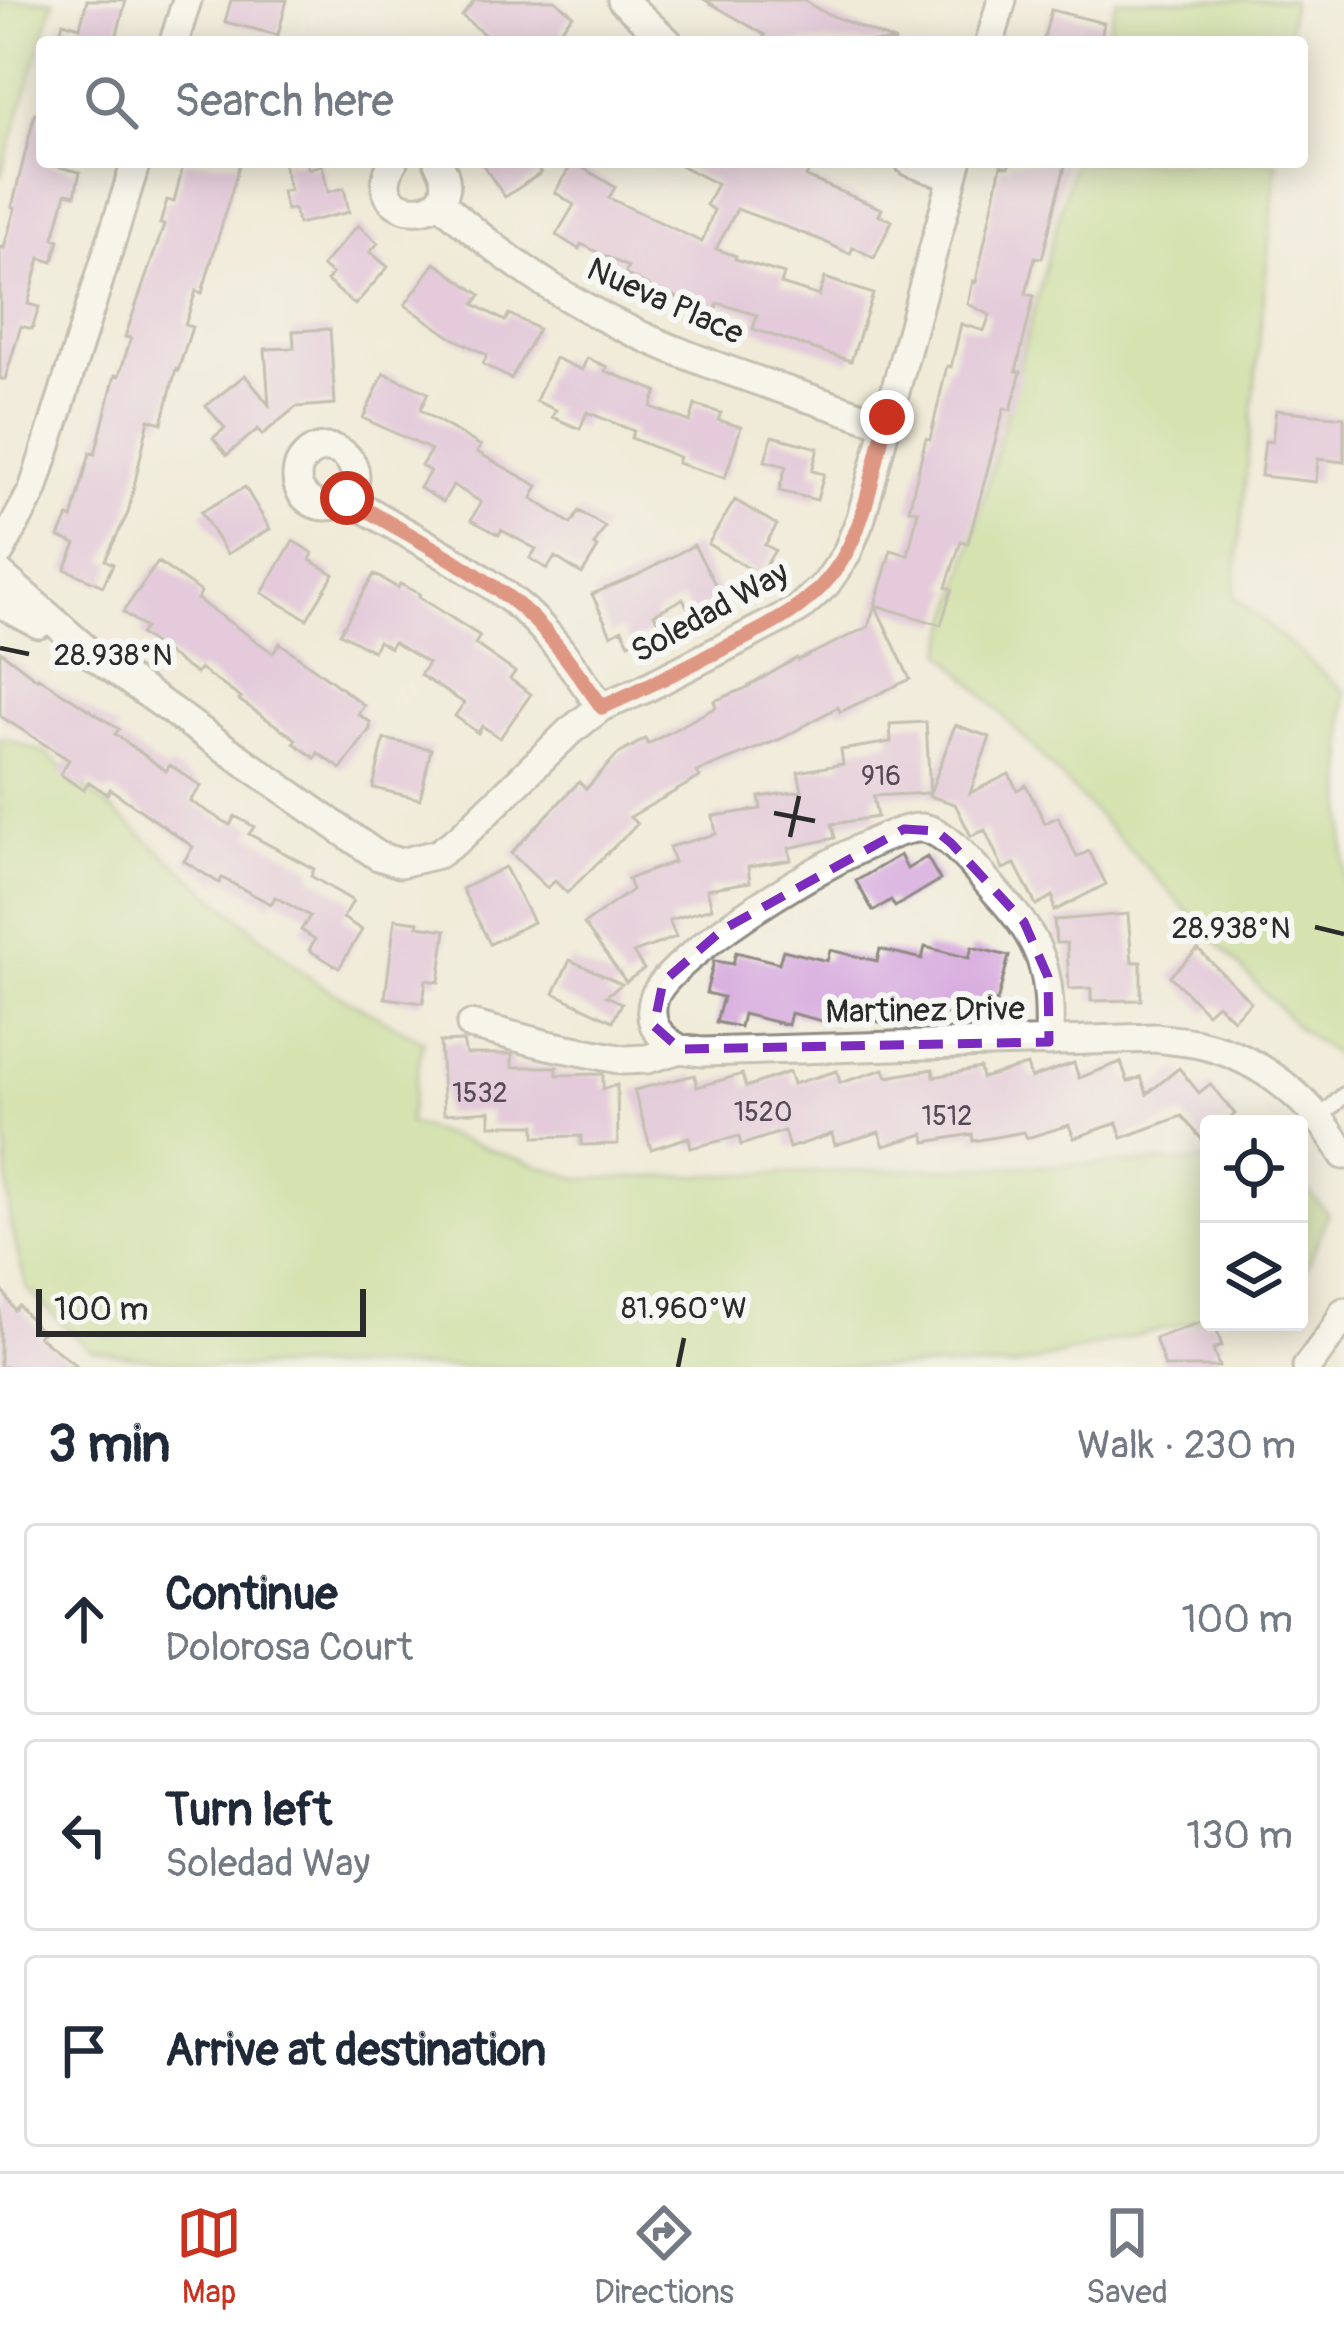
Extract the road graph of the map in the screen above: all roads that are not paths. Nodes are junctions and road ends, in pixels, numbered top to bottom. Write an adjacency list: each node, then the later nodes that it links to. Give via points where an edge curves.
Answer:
1 (187, 0): 4 (street)
2 (622, 0): 5 (street)
3 (1002, 0): 6 (street)
4 (176, 36)
5 (661, 36)
6 (992, 36)
7 (134, 168): 14 (street, via 33,490)
8 (391, 168): 11 (street, via 393,201 422,211)
9 (442, 168): 11 (street)
10 (955, 170): 12 (street, Soledad Way)
11 (439, 201): 12 (street, Nueva Place, via 543,282 631,330)
12 (885, 424): 18 (street, Soledad Way, via 861,518 826,584 765,628)
13 (347, 498): 18 (street, via 515,602)
14 (0, 551)
15 (0, 574): 17 (street, Soledad Way)
16 (0, 603): 17 (street, Soledad Way)
17 (90, 652): 18 (street, Soledad Way, via 357,843 400,863 438,854 460,838)
18 (602, 707)
19 (471, 1025): 21 (street, Martinez Drive, via 624,1060)
20 (1049, 1042): 21 (street, Martinez Drive); 21 (street, via 1048,977 1024,922 951,844 922,828 866,846 794,885 683,960 652,1012 662,1039); 23 (street, Martinez Drive, via 1202,1044 1273,1076)
21 (680, 1049)
22 (1344, 1094): 23 (lane)
23 (1319, 1119): 24 (street, Martinez Drive)
24 (1344, 1155)
25 (1344, 1312): 26 (street)
26 (1307, 1367)

